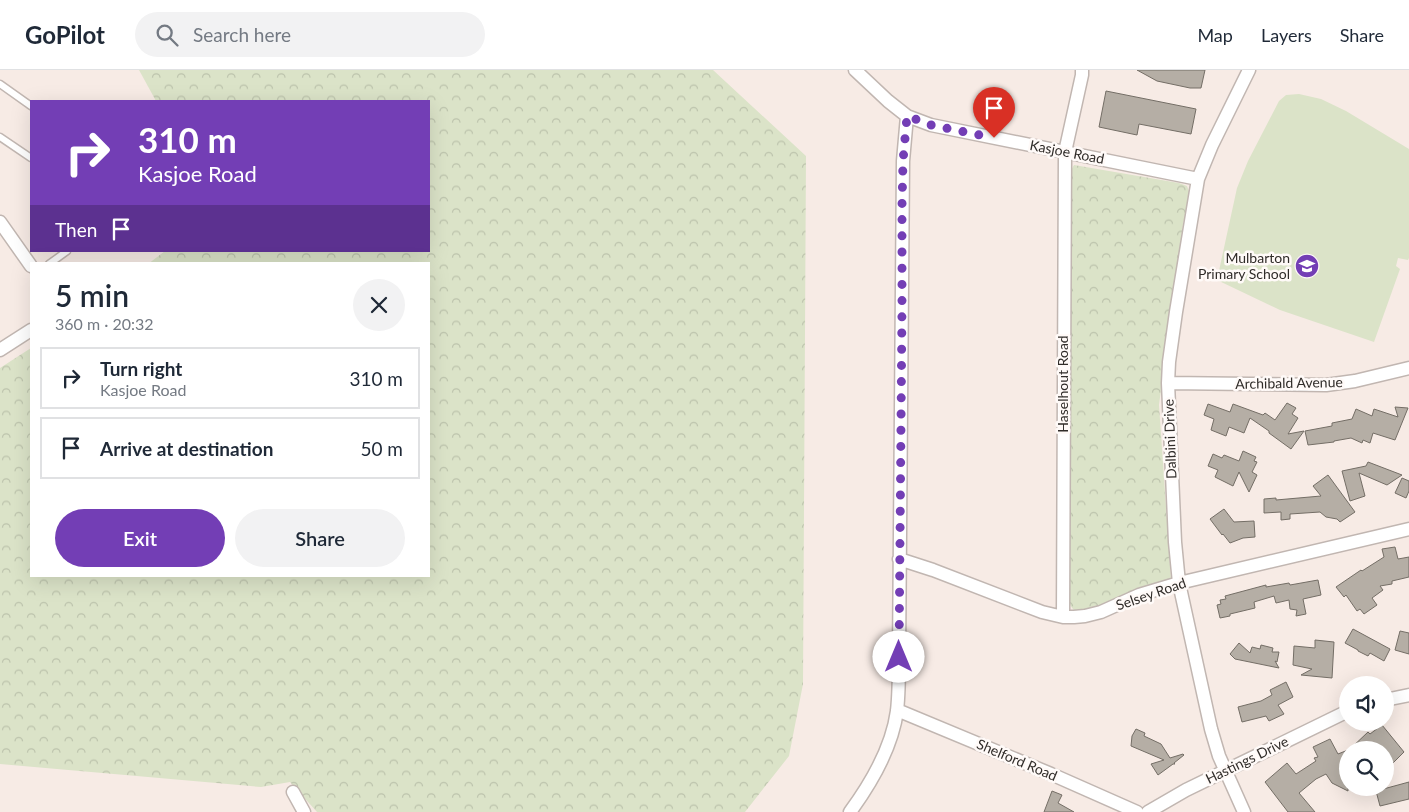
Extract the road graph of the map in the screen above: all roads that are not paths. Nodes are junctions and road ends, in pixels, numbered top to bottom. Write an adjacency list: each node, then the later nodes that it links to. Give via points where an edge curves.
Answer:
1 (855, 70): 6 (street, Kasjoe Road)
2 (1082, 70): 8 (street, Haselhout Road)
3 (1249, 70): 10 (street, Dalbini Drive)
4 (0, 84): 5 (lane)
5 (30, 105)
6 (907, 116): 8 (street, Kasjoe Road, via 931,125); 20 (street, via 903,161)
7 (0, 136): 9 (lane)
8 (1064, 152): 10 (street, Kasjoe Road); 22 (street, Haselhout Road)
9 (30, 157)
10 (1198, 179): 18 (street, Dalbini Drive)
11 (0, 222): 14 (street)
12 (66, 252): 13 (lane)
13 (52, 262)
14 (30, 265)
15 (30, 331): 16 (street)
16 (0, 350)
17 (1409, 368): 18 (street, Archibald Avenue, via 1326,385)
18 (1168, 383): 21 (street, Dalbini Drive)
19 (1409, 530): 21 (street, Selsey Road)
20 (899, 559): 22 (street, Selsey Road); 25 (street)
21 (1179, 583): 22 (street, Selsey Road, via 1092,614); 27 (street, Dalbini Drive, via 1211,730)
22 (1062, 617)
23 (1409, 695): 24 (street)
24 (1394, 698)
25 (897, 710): 30 (street, via 882,760 866,791); 31 (street, Shelford Road)
26 (1339, 715): 27 (street, Hastings Drive)
27 (1226, 771): 32 (street, Hastings Drive); 33 (street, Dalbini Drive)
28 (293, 792): 29 (street)
29 (304, 812)
30 (850, 812)
31 (1137, 812)
32 (1148, 812)
33 (1244, 812)

